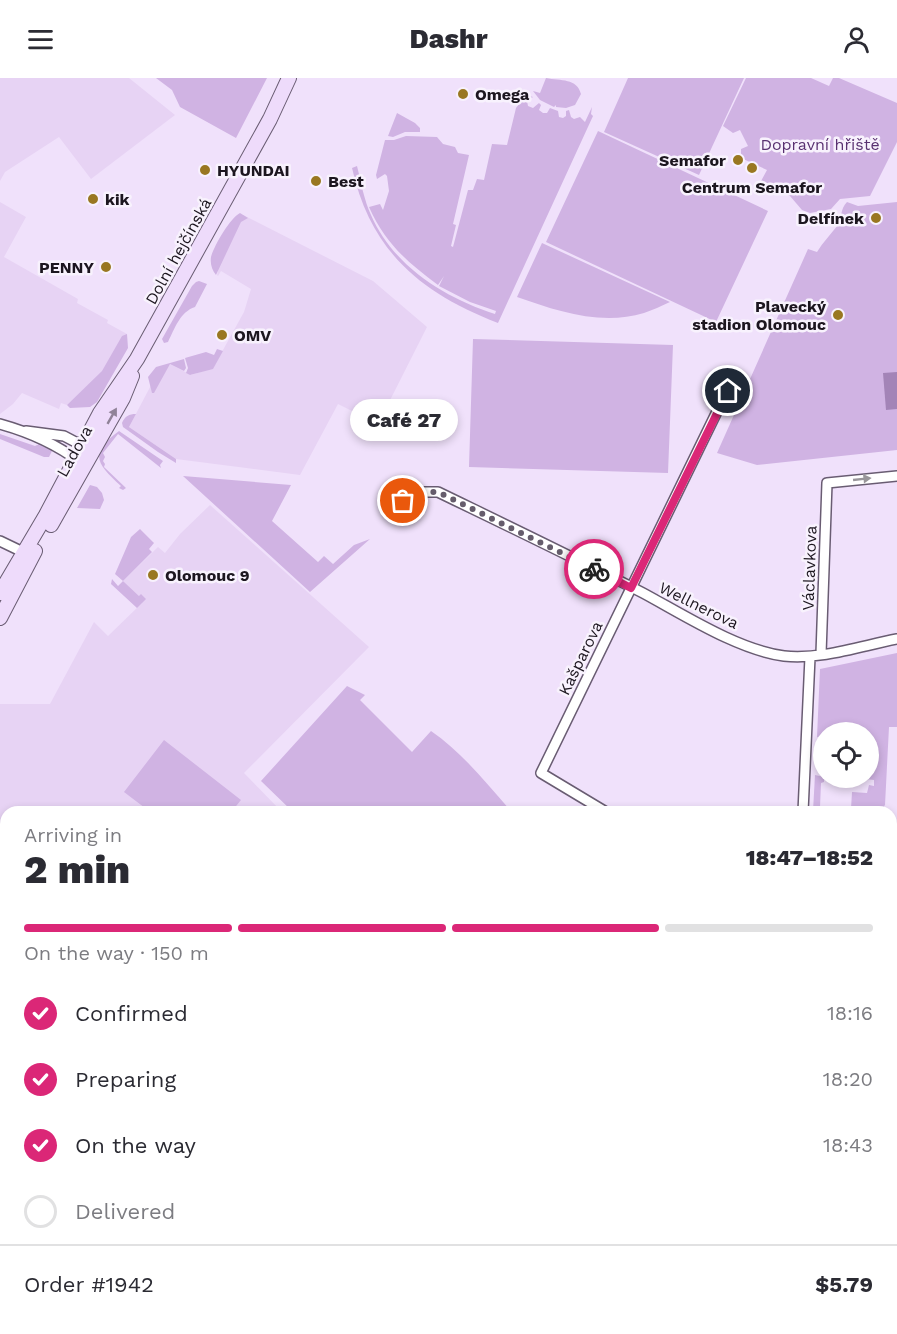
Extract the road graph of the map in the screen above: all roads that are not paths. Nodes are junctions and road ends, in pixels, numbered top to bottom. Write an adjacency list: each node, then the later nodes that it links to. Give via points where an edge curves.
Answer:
1 (289, 78): 5 (main road, Dolní hejčínská, via 137,359 102,409)
2 (728, 391): 11 (street, Kašparova)
3 (0, 424): 4 (street)
4 (24, 431): 5 (street, via 46,432); 6 (street, via 56,445)
5 (88, 444): 6 (main road, Ladova)
6 (80, 462): 10 (main road, Ladova)
7 (897, 476): 15 (street, Václavkova, one-way to 7, via 827,483)
8 (403, 501): 11 (street, Wellnerova, via 422,492 438,492)
9 (0, 541): 10 (street)
10 (28, 554): 12 (main road, Ladova); 13 (main road, Ladova)
11 (631, 588): 16 (street, Wellnerova, via 749,645 783,655); 17 (street, Kašparova, via 541,773)
12 (0, 593)
13 (0, 618)
14 (897, 639): 15 (street, Wellnerova)
15 (821, 654): 16 (street, Wellnerova)
16 (810, 657): 18 (street)
17 (596, 806)
18 (803, 806)

